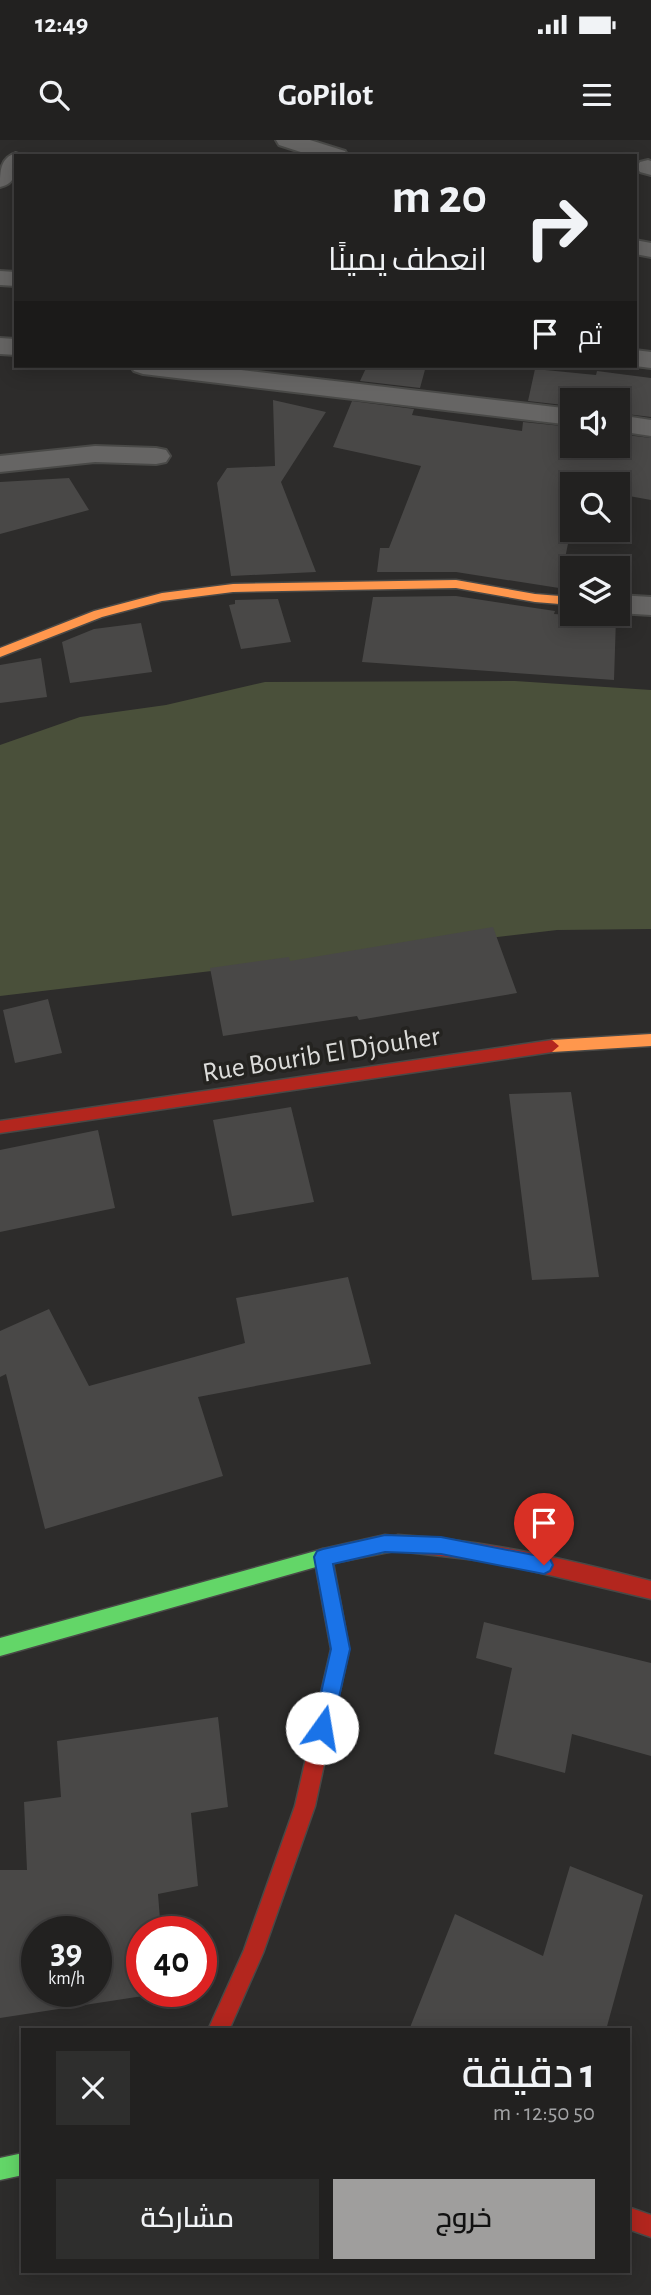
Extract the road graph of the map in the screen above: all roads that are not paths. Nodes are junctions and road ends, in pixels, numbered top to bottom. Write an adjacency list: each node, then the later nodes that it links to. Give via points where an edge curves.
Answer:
1 (287, 140): 2 (street)
2 (321, 154)
3 (162, 368): 4 (street)
4 (560, 416)
5 (630, 425): 6 (street)
6 (651, 428)
7 (156, 456): 8 (street, via 95,454)
8 (0, 464)
9 (560, 600): 12 (street, via 456,584 233,588 134,604)
10 (630, 605): 11 (street)
11 (651, 606)
12 (0, 653)
13 (651, 1040): 14 (street, Rue Bourib El Djouher, via 529,1048)
14 (0, 1128)
15 (323, 1557): 16 (street, via 385,1543 441,1545); 17 (street); 18 (street, via 340,1649 304,1806 253,1953)
16 (651, 1590)
17 (0, 1647)
18 (219, 2028)
19 (21, 2164): 20 (street)
20 (0, 2169)
21 (630, 2219): 22 (street)
22 (651, 2226)

